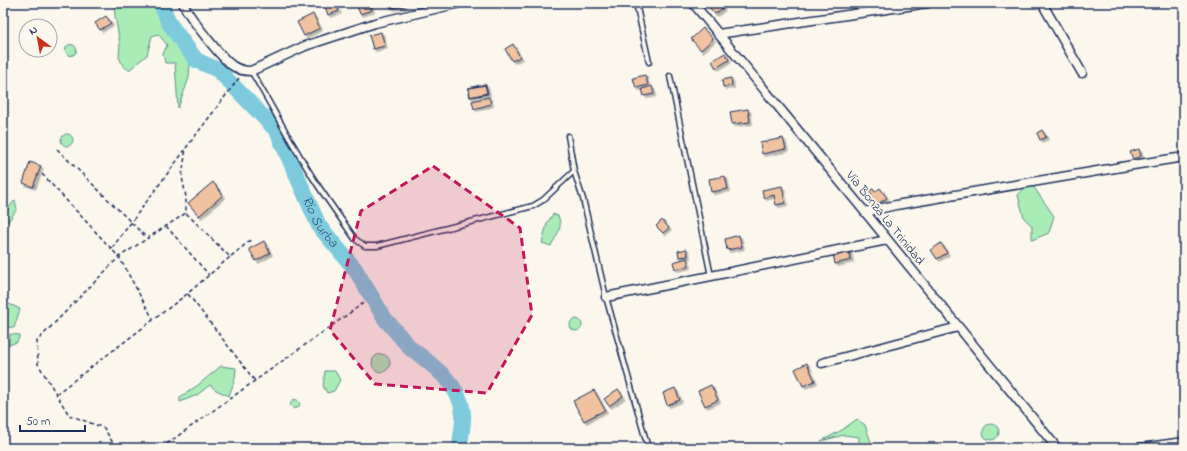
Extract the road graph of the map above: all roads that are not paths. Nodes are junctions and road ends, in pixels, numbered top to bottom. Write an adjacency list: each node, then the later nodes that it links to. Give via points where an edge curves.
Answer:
1 (183, 3): 9 (street, via 222,56 232,65)
2 (460, 3): 9 (street, via 375,23 305,46)
3 (636, 3): 8 (lane)
4 (693, 3): 7 (street, Vía Bonza La Trinidad)
5 (928, 3): 7 (street)
6 (1042, 3): 10 (street)
7 (718, 34): 15 (street, Vía Bonza La Trinidad)
8 (649, 62)
9 (248, 71): 14 (lane, via 271,104 315,181 355,239 365,246 377,246 533,206)
10 (1082, 73)
11 (670, 76): 17 (lane)
12 (568, 136): 14 (lane)
13 (1184, 157): 15 (street)
14 (574, 171): 18 (lane)
15 (865, 212): 16 (street, Vía Bonza La Trinidad)
16 (887, 240): 17 (street); 19 (street, Vía Bonza La Trinidad)
17 (711, 276): 18 (street)
18 (606, 297): 22 (lane)
19 (958, 327): 20 (street); 23 (street, Vía Bonza La Trinidad)
20 (822, 363)
21 (1184, 442): 24 (street)
22 (648, 448)
23 (1057, 448)
24 (1140, 448)

